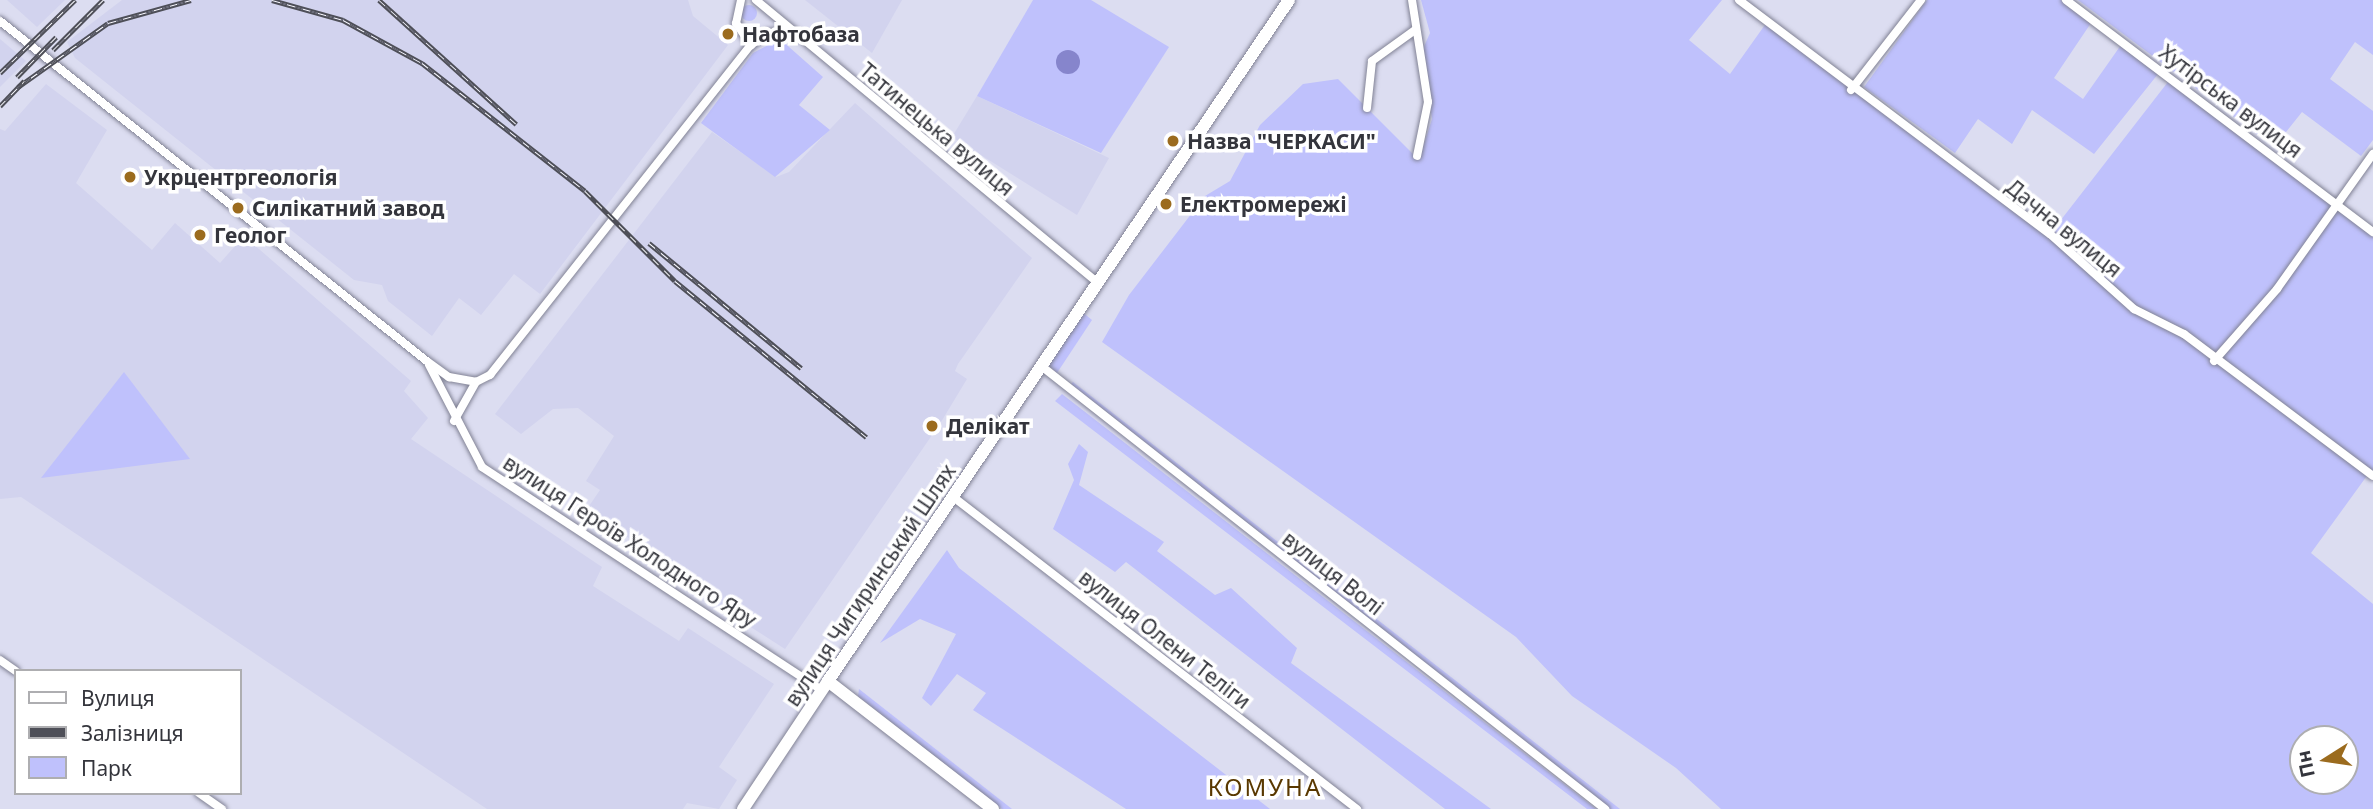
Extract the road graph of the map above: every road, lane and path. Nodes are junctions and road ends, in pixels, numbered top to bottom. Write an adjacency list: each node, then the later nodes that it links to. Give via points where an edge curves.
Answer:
1 (741, 0): 11 (street, via 736,23)
2 (756, 0): 9 (street, Татинецька вулиця)
3 (1289, 0): 18 (main road, вулиця Чигиринський Шлях)
4 (1412, 0): 10 (street)
5 (1739, 0): 12 (street, Дачна вулиця)
6 (1921, 0): 12 (street)
7 (2066, 0): 16 (street, Хутірська вулиця)
8 (0, 21): 20 (street, вулиця Героїв Холодного Яру)
9 (790, 30): 11 (street, via 766,34); 18 (street, Татинецька вулиця)
10 (1415, 30): 13 (street, via 1372,61); 15 (street, via 1428,102)
11 (751, 45): 22 (street, via 490,375)
12 (1851, 90): 19 (street, Дачна вулиця, via 2050,234 2134,309 2184,334)
13 (1367, 108)
14 (2373, 154): 16 (street)
15 (1417, 156)
16 (2336, 203): 17 (street, Хутірська вулиця); 19 (street, via 2277,289)
17 (2373, 232)
18 (1097, 282): 21 (main road, вулиця Чигиринський Шлях)
19 (2214, 361): 24 (street, Дачна вулиця)
20 (428, 362): 22 (street, via 449,377); 23 (street, вулиця Героїв Холодного Яру)
21 (1040, 365): 25 (main road, вулиця Чигиринський Шлях); 32 (street, вулиця Волі)
22 (476, 382): 23 (street)
23 (454, 421): 26 (street, вулиця Героїв Холодного Яру, via 487,471)
24 (2373, 476)
25 (952, 496): 26 (main road, вулиця Чигиринський Шлях); 31 (street, вулиця Олени Теліги)
26 (825, 686): 29 (main road, вулиця Чигиринський Шлях); 30 (main road, вулиця Героїв Холодного Яру)
27 (201, 795): 28 (street)
28 (222, 809)
29 (743, 809)
30 (993, 809)
31 (1357, 809)
32 (1605, 809)

